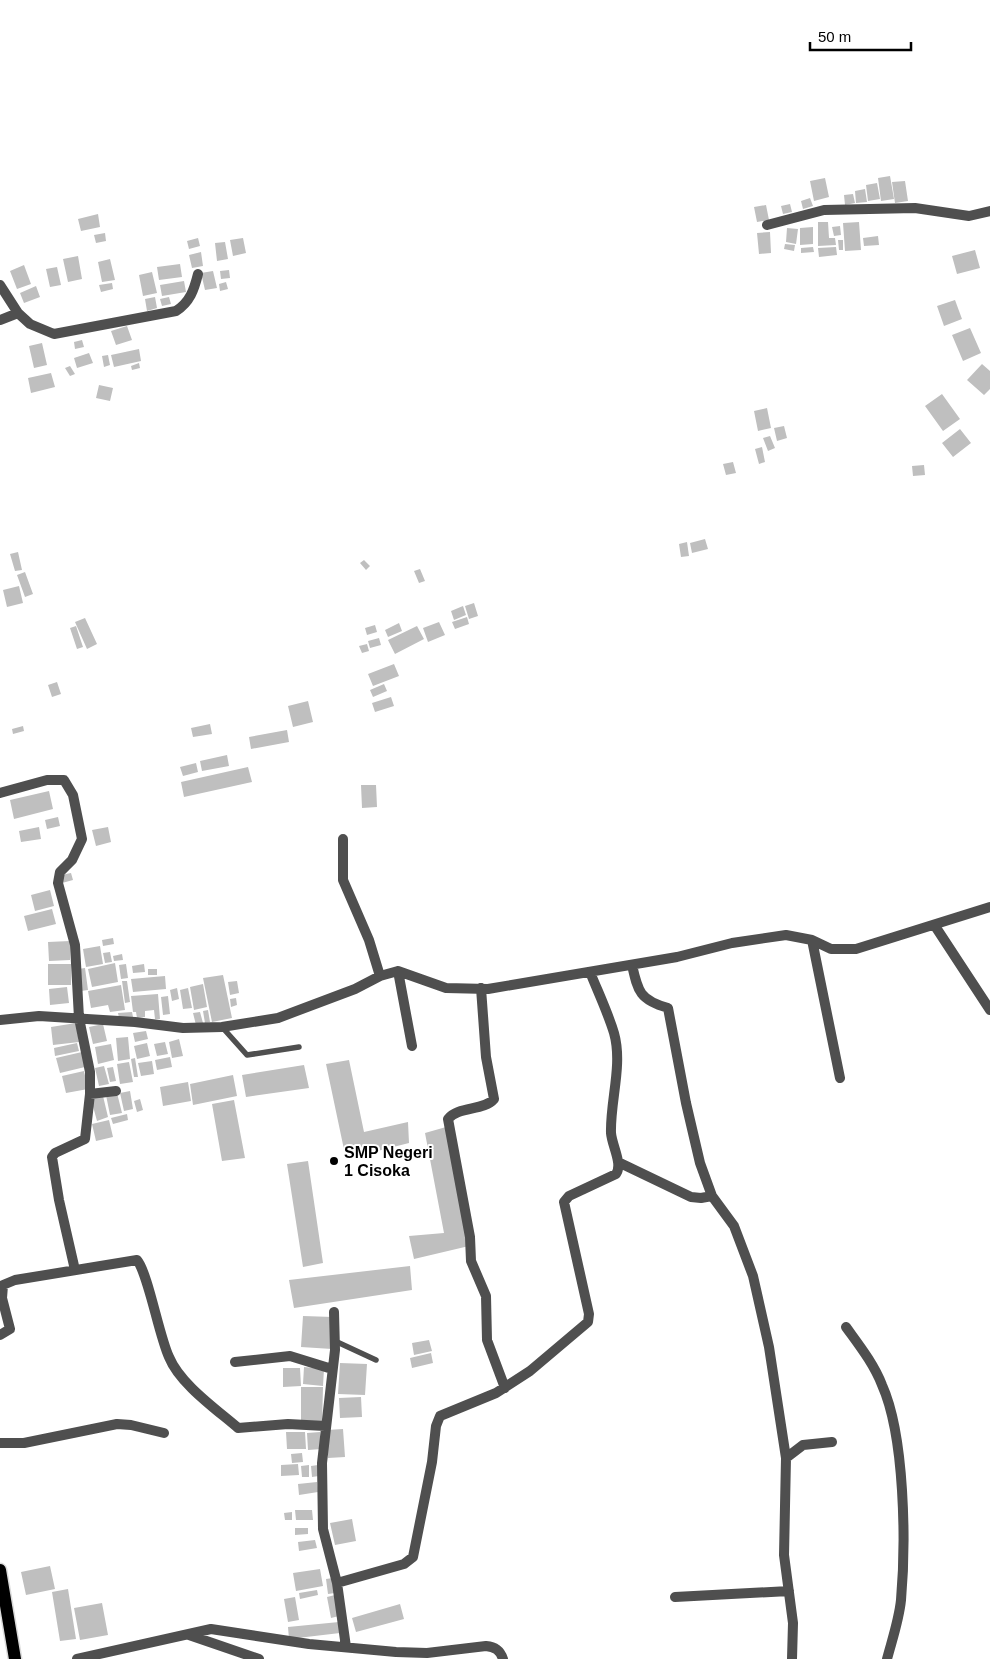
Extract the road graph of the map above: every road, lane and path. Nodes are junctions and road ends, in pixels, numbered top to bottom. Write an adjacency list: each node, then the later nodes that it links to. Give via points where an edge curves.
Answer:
1 (990, 211): 2 (street, via 969,216 915,208 824,210)
2 (767, 225)
3 (198, 274): 5 (street, via 194,291 176,310 54,334 36,328)
4 (0, 285): 5 (street)
5 (18, 312): 6 (street)
6 (0, 320)
7 (0, 793): 18 (street, via 47,780 64,780 72,796 82,838 72,860 60,872 58,883 74,945)
8 (343, 838): 15 (street, via 343,880 369,940)
9 (990, 907): 10 (street)
10 (935, 926): 11 (street, via 856,948 831,949); 17 (street)
11 (812, 940): 12 (street, via 786,935); 23 (street)
12 (632, 965): 14 (street); 27 (street, via 641,994 647,1001 668,1008 700,1163)
13 (398, 971): 15 (street); 16 (street, via 446,988); 21 (street)
14 (590, 972): 16 (street); 26 (street, via 614,1034 616,1054 611,1118)
15 (380, 976): 20 (street, via 355,989 278,1018)
16 (481, 988): 36 (street, via 486,1058 494,1099 448,1119 470,1237 471,1260 486,1296 488,1340)
17 (990, 1010)
18 (79, 1018): 19 (street, via 40,1016); 20 (street, via 183,1028); 25 (street, via 90,1072)
19 (0, 1020)
20 (222, 1027): 22 (lane, via 247,1055)
21 (412, 1046)
22 (299, 1047)
23 (840, 1078)
24 (116, 1091): 25 (street)
25 (90, 1094): 28 (street, via 84,1138 52,1157)
26 (618, 1162): 27 (street, via 691,1196); 36 (street, via 616,1174 569,1196 564,1202 589,1314 588,1322 530,1372)
27 (712, 1196): 41 (street, via 734,1226 753,1276 769,1347)
28 (75, 1270): 31 (street, via 14,1280 3,1285 2,1298 10,1329); 37 (street, via 138,1261 169,1358 180,1375 238,1428 288,1424)
29 (334, 1312): 32 (street)
30 (846, 1327): 53 (street, via 888,1399 898,1456 903,1536 900,1601)
31 (0, 1335)
32 (335, 1341): 33 (lane); 35 (street)
33 (376, 1360)
34 (235, 1362): 35 (street, via 290,1356)
35 (332, 1369): 37 (street)
36 (504, 1388): 43 (street, via 445,1413 438,1420 413,1557 404,1564)
37 (325, 1426): 43 (street, via 323,1529)
38 (164, 1434): 40 (street, via 117,1424 24,1443)
39 (832, 1442): 41 (street, via 802,1445)
40 (0, 1443)
41 (786, 1458): 44 (street, via 784,1555)
42 (0, 1570): 49 (main road)
43 (337, 1583): 47 (street)
44 (789, 1591): 45 (street); 52 (street, via 793,1623)
45 (675, 1597)
46 (185, 1634): 47 (street, via 211,1629); 48 (street); 50 (street)
47 (346, 1647): 51 (street, via 427,1653 486,1646 494,1647)
48 (255, 1658)
49 (15, 1659)
50 (77, 1659)
51 (503, 1659)
52 (792, 1659)
53 (887, 1659)

